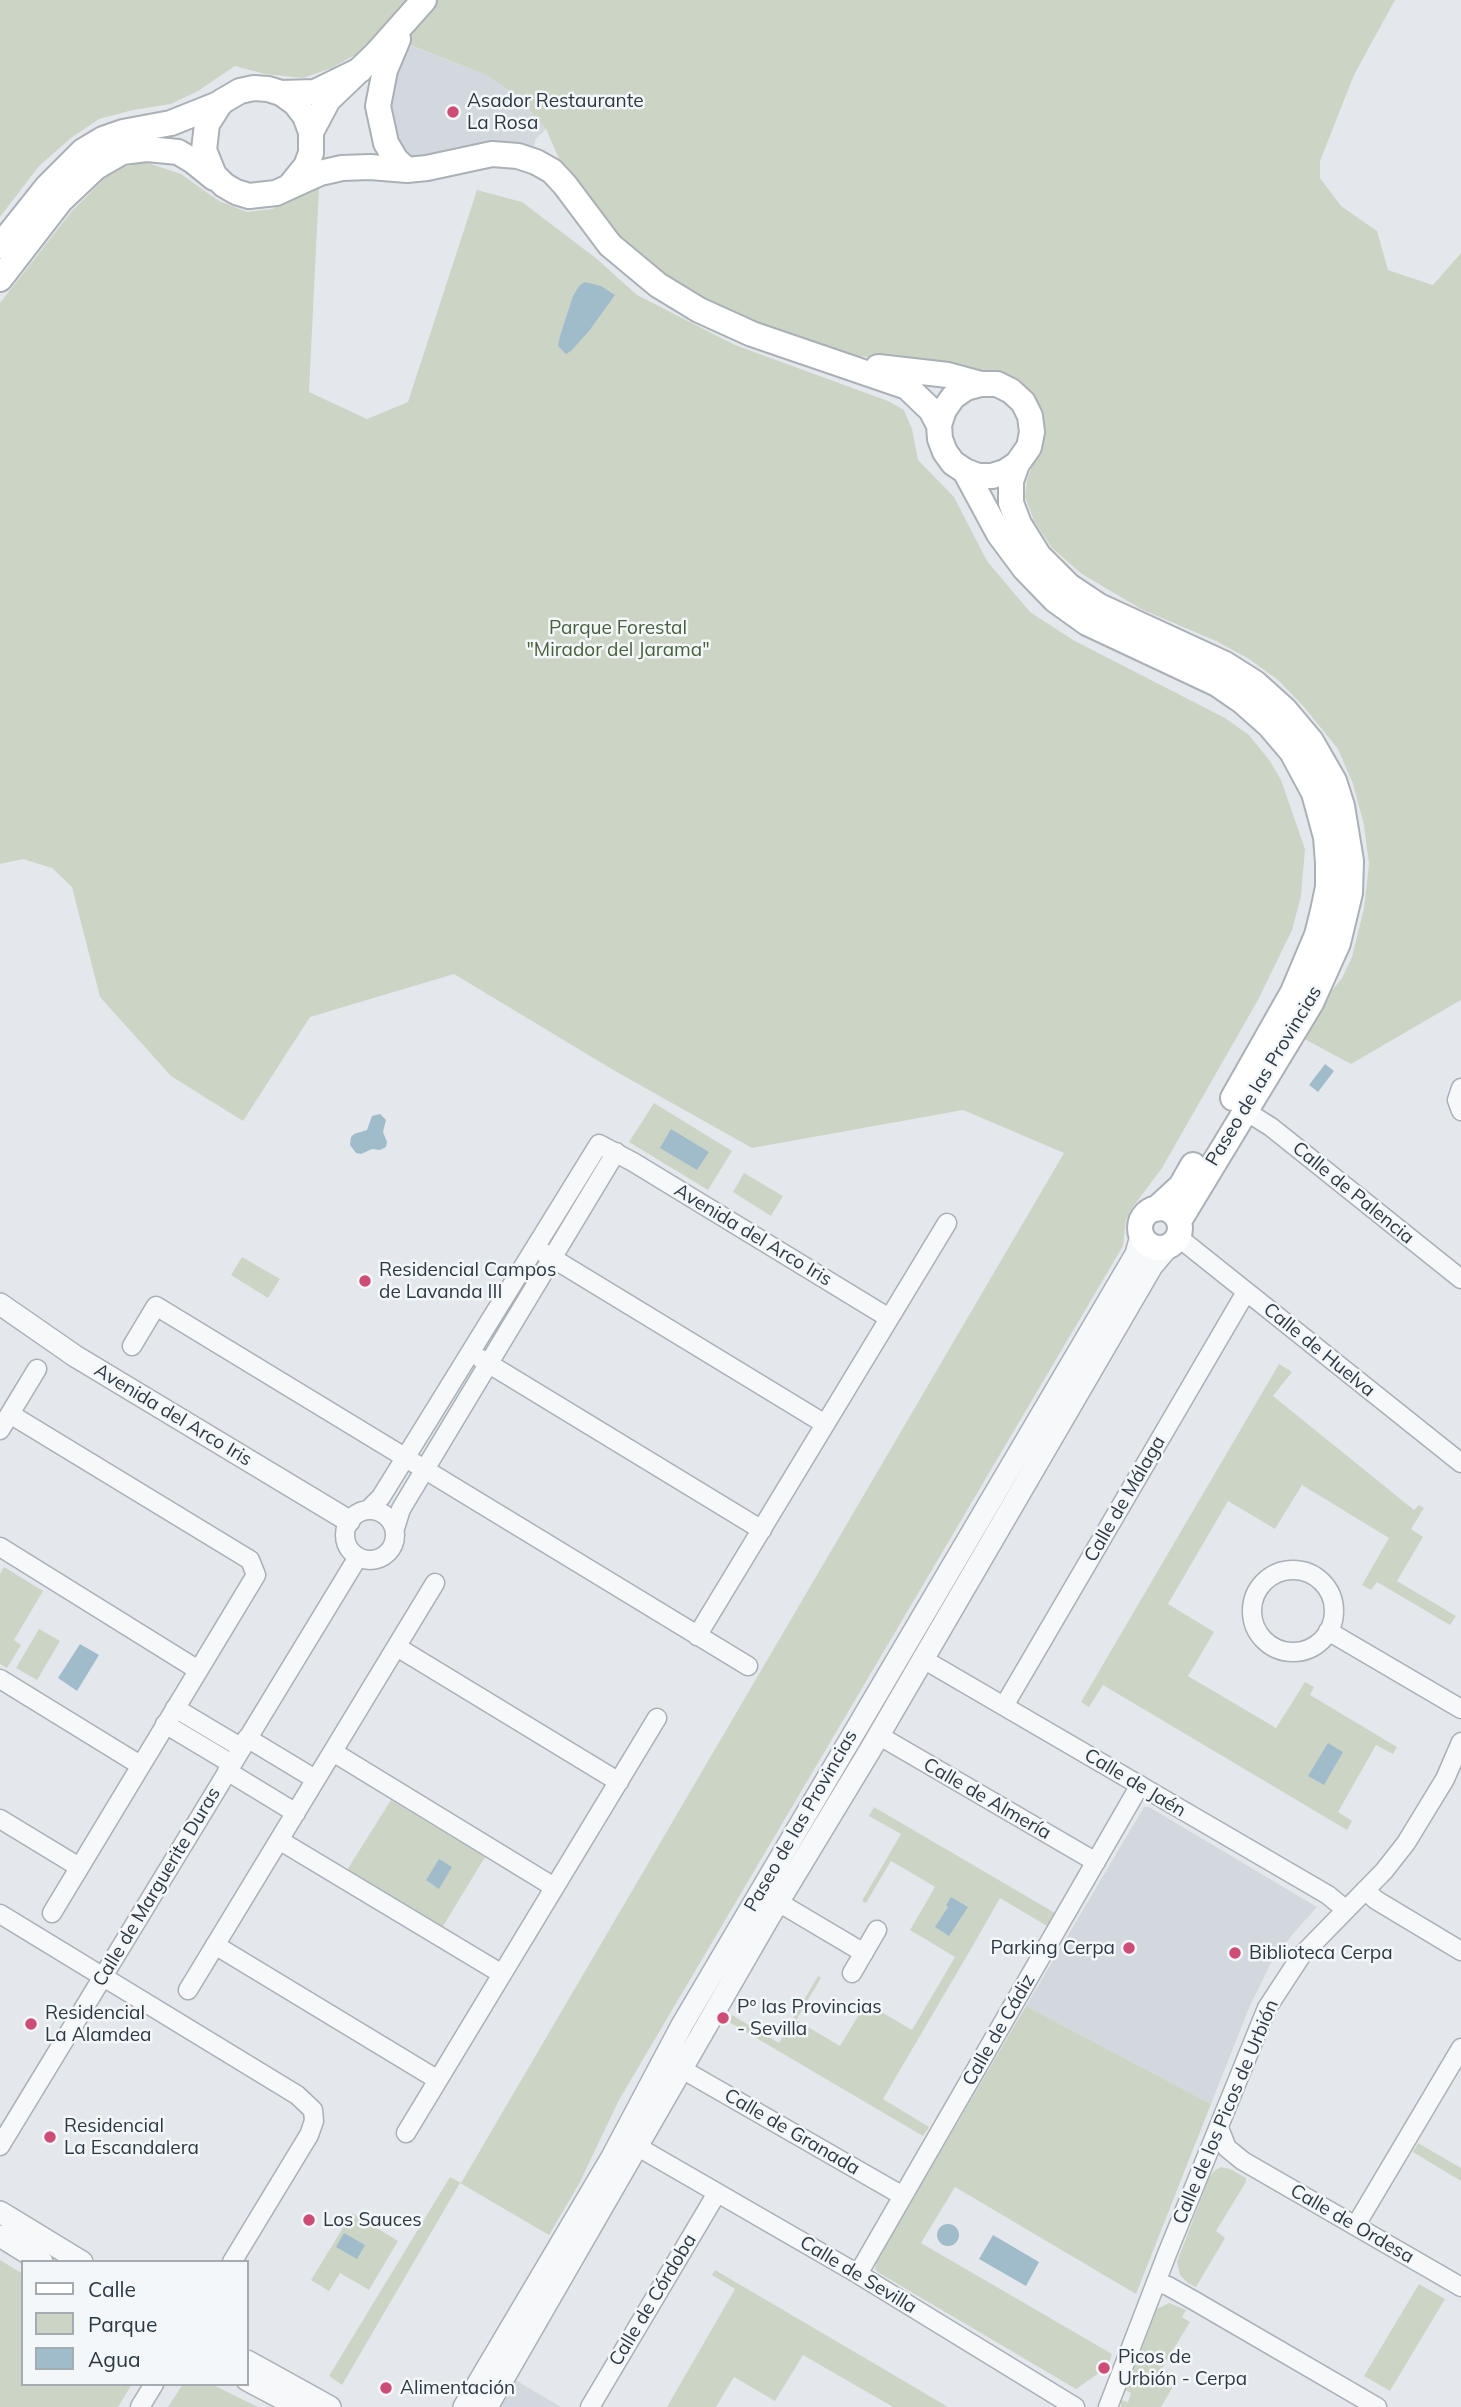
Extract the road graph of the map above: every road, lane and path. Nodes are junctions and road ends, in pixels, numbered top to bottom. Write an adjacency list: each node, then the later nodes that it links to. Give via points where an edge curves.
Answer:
1 (419, 6): 2 (main road); 8 (main road, via 385,70 378,106 386,143)
2 (360, 70): 3 (main road, via 315,92); 5 (main road, via 322,109)
3 (281, 93): 4 (main road, via 254,88); 5 (main road, via 305,116)
4 (221, 102): 6 (main road); 9 (main road, via 207,124 204,150 207,163)
5 (311, 136): 7 (main road, via 333,153); 10 (main road, via 306,166)
6 (152, 138): 9 (main road); 11 (main road, via 123,132 83,151); 12 (main road, via 96,167 61,200)
7 (370, 167): 8 (main road); 10 (main road, via 330,170)
8 (407, 170): 13 (main road, via 492,154 536,162 565,185 610,246 657,285 752,334)
9 (224, 185): 10 (main road, via 249,196)
10 (289, 187)
11 (0, 246)
12 (0, 279)
13 (835, 363): 14 (main road, via 948,375); 15 (main road, via 907,387 931,410)
14 (981, 384): 15 (main road, via 953,397); 16 (main road, via 997,384 1011,391 1030,416 1029,447)
15 (939, 425): 17 (main road, via 945,452)
16 (1017, 464): 17 (main road, via 992,476); 19 (main road, Paseo de las Provincias, via 1011,503 1019,524 1040,556 1069,586 1099,606 1225,664 1255,683 1311,741 1334,781 1351,861 1350,893 1338,943 1311,1003)
17 (965, 471): 22 (main road, Paseo de las Provincias, via 999,534 1055,600 1087,624 1217,684 1269,725 1305,774 1326,836 1328,887 1323,911 1293,992 1181,1186)
18 (1461, 1088): 20 (street, via 1457,1100)
19 (1244, 1110): 24 (main road, Paseo de las Provincias); 28 (street, Calle de Palencia)
20 (1461, 1111)
21 (616, 1152): 26 (street, via 596,1146); 27 (street); 31 (street, Avenida del Arco Iris)
22 (1156, 1209): 24 (main road, via 1169,1210); 25 (main road, via 1143,1217)
23 (947, 1223): 31 (street)
24 (1175, 1235): 25 (main road, via 1153,1248); 29 (street, Calle de Huelva); 52 (street, Paseo de las Provincias, via 1152,1266)
25 (1141, 1236): 115 (street, Paseo de las Provincias, via 1136,1254 702,1990 612,2157)
26 (534, 1247): 27 (street); 33 (street)
27 (552, 1258): 34 (street); 37 (street)
28 (1461, 1279)
29 (1246, 1292): 40 (street, Calle de Huelva); 56 (street, Calle de Málaga)
30 (0, 1304): 43 (street, Avenida del Arco Iris, via 75,1356)
31 (889, 1318): 37 (street)
32 (132, 1346): 39 (street, Avenida del Arco Iris, via 156,1306)
33 (470, 1352): 34 (street); 39 (street)
34 (488, 1364): 41 (street); 45 (street)
35 (37, 1369): 36 (street)
36 (10, 1413): 38 (street); 54 (street, via 250,1560 256,1575)
37 (825, 1424): 45 (street)
38 (0, 1430)
39 (405, 1457): 41 (street, Avenida del Arco Iris); 42 (street)
40 (1461, 1463)
41 (426, 1469): 44 (street, via 401,1509); 50 (street, Avenida del Arco Iris)
42 (369, 1509): 43 (street); 44 (street, via 385,1514)
43 (349, 1521): 47 (street, via 345,1537)
44 (395, 1528): 47 (street, via 394,1545 382,1557)
45 (762, 1530): 50 (street)
46 (0, 1547): 54 (street)
47 (358, 1557): 63 (street, Calle de Marguerite Duras)
48 (435, 1583): 51 (street)
49 (1328, 1631): 49 (street, via 1334,1605 1330,1592 1311,1574 1298,1570 1272,1575 1255,1595 1254,1622 1269,1644 1295,1652 1320,1642); 58 (street)
50 (697, 1636): 53 (street, Avenida del Arco Iris)
51 (397, 1647): 64 (street); 68 (street)
52 (923, 1659): 56 (street, Calle de Jaén); 61 (street, Paseo de las Provincias)
53 (748, 1666)
54 (198, 1670): 57 (street)
55 (0, 1679): 65 (street)
56 (1004, 1706): 69 (street, Calle de Jaén)
57 (175, 1707): 60 (street); 63 (street)
58 (1461, 1709)
59 (657, 1718): 68 (street)
60 (165, 1724): 65 (street); 66 (street, Calle de Marguerite Duras)
61 (878, 1735): 73 (street, Calle de Almería); 77 (street, Paseo de las Provincias)
62 (1461, 1742): 76 (street, Calle de los Picos de Urbión, via 1426,1814)
63 (244, 1743): 66 (street, Calle de Marguerite Duras); 67 (street)
64 (332, 1752): 67 (street); 75 (street)
65 (140, 1765): 74 (street)
66 (229, 1768): 70 (street, Calle de Marguerite Duras); 87 (street, Calle de Marguerite Duras)
67 (316, 1779): 70 (street)
68 (619, 1782): 75 (street)
69 (1140, 1785): 73 (street, Calle de Cádiz); 78 (street, Calle de Jaén)
70 (296, 1813): 72 (street)
71 (0, 1819): 74 (street)
72 (279, 1840): 82 (street); 86 (street)
73 (1096, 1863): 99 (street, Calle de Cádiz)
74 (79, 1867): 79 (street)
75 (554, 1887): 86 (street)
76 (1365, 1891): 78 (street, Calle de los Picos de Urbión); 83 (street)
77 (778, 1902): 84 (street, Paseo de las Provincias); 90 (street, Paseo de las Provincias)
78 (1346, 1910): 92 (street, Calle de los Picos de Urbión, via 1301,1955 1267,2008)
79 (52, 1913)
80 (0, 1914): 87 (street)
81 (877, 1930): 84 (street)
82 (215, 1945): 88 (street); 91 (street)
83 (1461, 1951)
84 (864, 1953): 85 (street)
85 (852, 1973)
86 (502, 1974): 91 (street)
87 (103, 1976): 94 (street, Calle de Marguerite Duras); 105 (street, via 297,2095 313,2110 309,2136)
88 (188, 1990)
89 (1461, 2048): 101 (street)
90 (680, 2068): 95 (street, Paseo de las Provincias); 99 (street, Calle de Granada)
91 (438, 2080): 93 (street)
92 (1219, 2127): 96 (street, Calle de Ordesa, via 1227,2148); 97 (street, Calle de los Picos de Urbión)
93 (406, 2133)
94 (0, 2146)
95 (638, 2147): 98 (street, Calle de Sevilla); 116 (street, Paseo de las Provincias)
96 (1243, 2161): 97 (street, via 1223,2161); 101 (street, Calle de Ordesa)
97 (1202, 2169): 107 (street, Calle de los Picos de Urbión)
98 (717, 2193): 106 (street, Calle de Sevilla); 117 (street, Calle de Córdoba)
99 (904, 2196): 106 (street, Calle de Cádiz)
100 (0, 2212): 104 (street)
101 (1356, 2225): 108 (street, Calle de Ordesa)
102 (0, 2236): 103 (street)
103 (38, 2260)
104 (79, 2260)
105 (233, 2260)
106 (858, 2274): 118 (street, Calle de Sevilla)
107 (1156, 2282): 119 (street, Calle de los Picos de Urbión); 120 (street)
108 (1461, 2287)
109 (248, 2362): 114 (street)
110 (248, 2381): 113 (street)
111 (153, 2386): 112 (street)
112 (140, 2407)
113 (298, 2407)
114 (330, 2407)
115 (464, 2407)
116 (487, 2407)
117 (590, 2407)
118 (1075, 2407)
119 (1108, 2407)
120 (1377, 2407)

